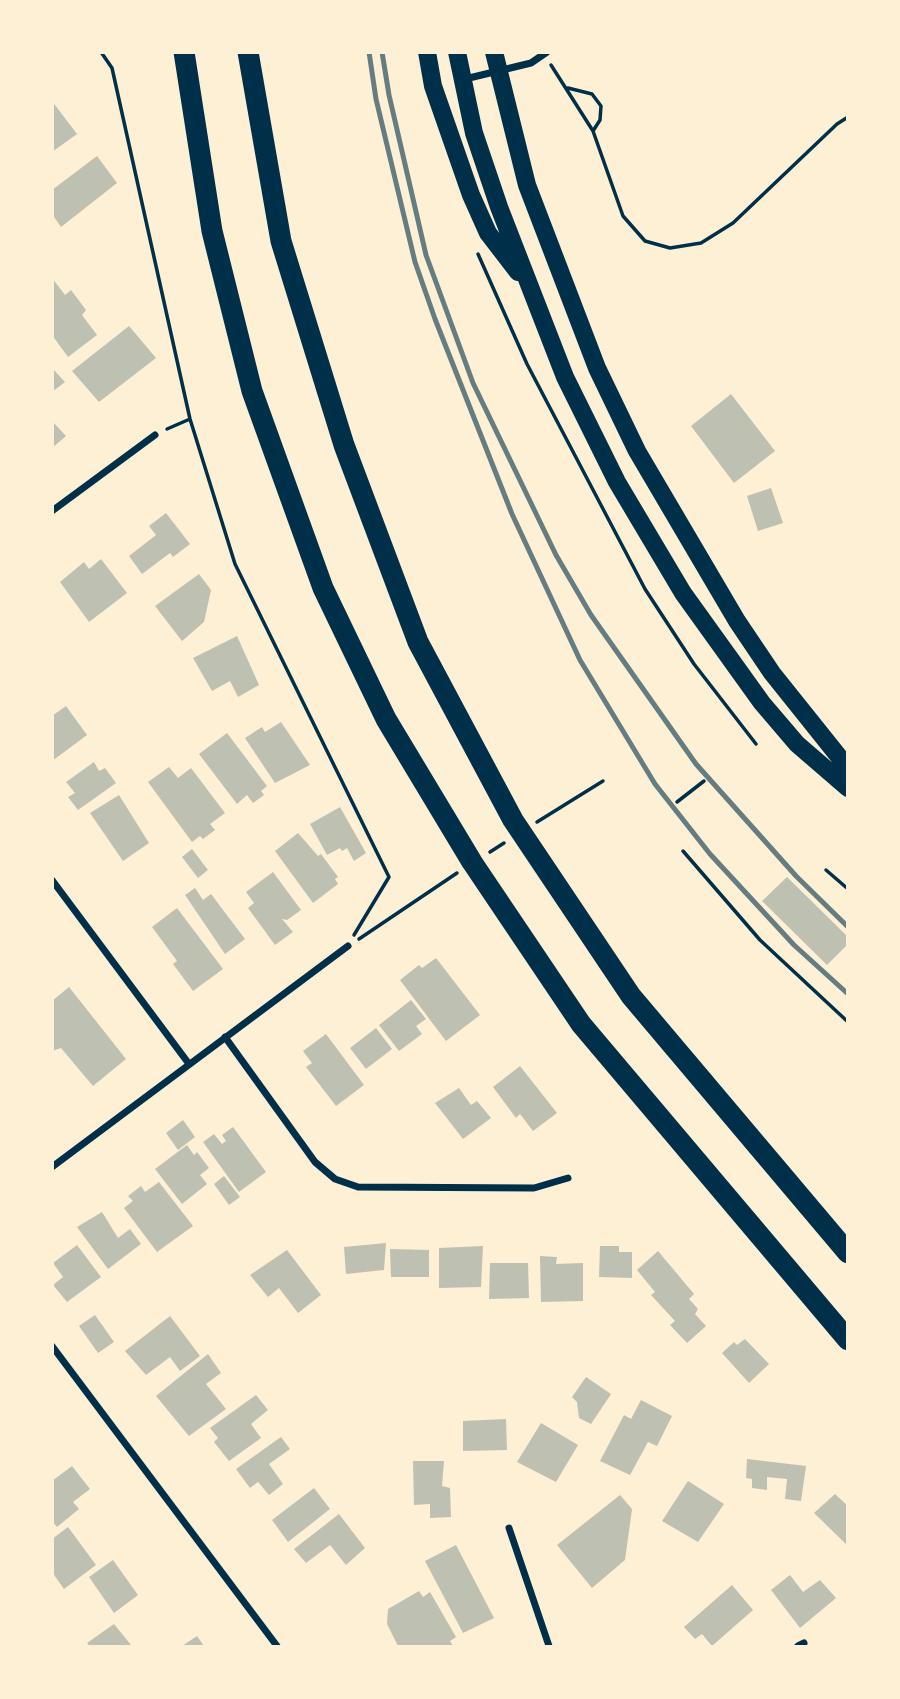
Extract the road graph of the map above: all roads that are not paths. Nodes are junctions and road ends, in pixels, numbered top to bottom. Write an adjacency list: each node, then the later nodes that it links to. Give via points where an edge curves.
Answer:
1 (184, 52): 21 (highway, via 212,231 252,391 323,588 386,719 472,862 581,1024)
2 (248, 52): 20 (highway, via 281,241 344,445 418,642 513,820 631,996)
3 (457, 52): 8 (main road)
4 (494, 52): 7 (main road)
5 (545, 54): 7 (street)
6 (428, 61): 8 (main road); 9 (main road, via 458,164 488,233)
7 (498, 72): 8 (street); 12 (main road, via 527,185 549,246 597,368 637,452 737,621)
8 (460, 80): 9 (main road, via 499,207)
9 (531, 289): 13 (main road, via 565,377 606,459 683,593 762,703 797,744)
10 (155, 435): 11 (street)
11 (52, 511)
12 (848, 768)
13 (848, 788)
14 (52, 880): 17 (street)
15 (348, 946): 16 (street)
16 (225, 1037): 17 (street); 19 (street, via 315,1163 335,1178 358,1187 534,1188)
17 (189, 1064): 18 (street)
18 (52, 1167)
19 (568, 1178)
20 (848, 1253)
21 (848, 1340)
22 (52, 1346): 24 (street)
23 (509, 1528): 25 (street)
24 (277, 1647)
25 (549, 1647)

